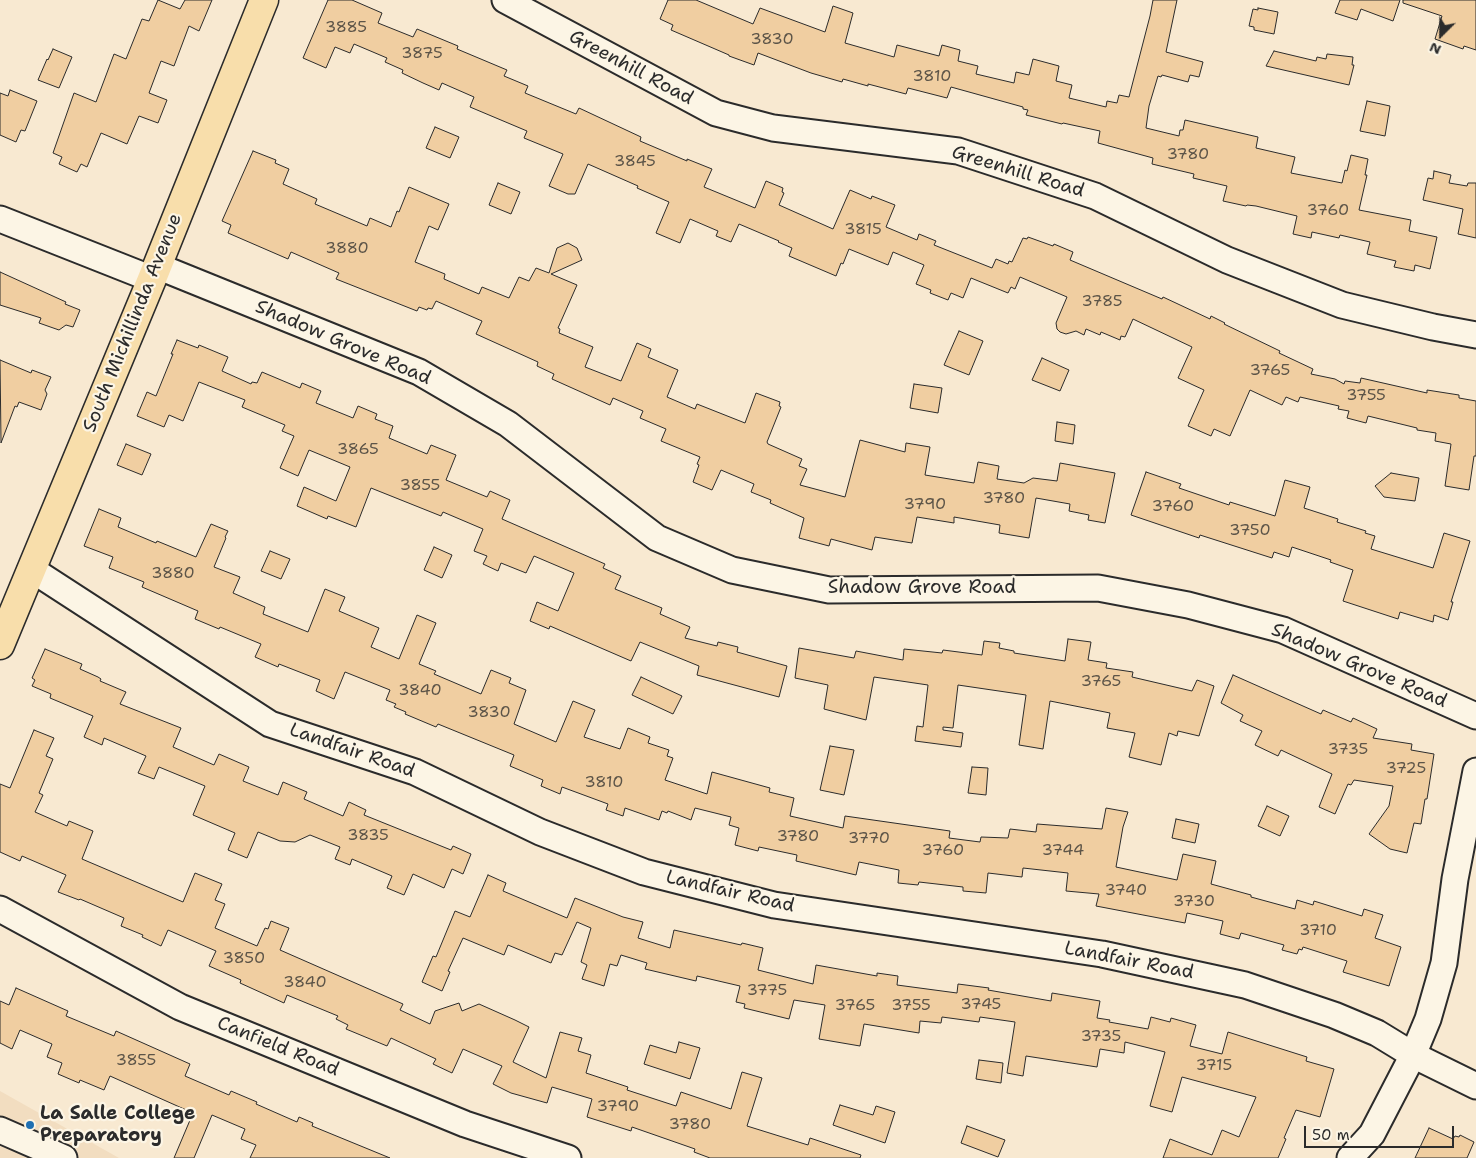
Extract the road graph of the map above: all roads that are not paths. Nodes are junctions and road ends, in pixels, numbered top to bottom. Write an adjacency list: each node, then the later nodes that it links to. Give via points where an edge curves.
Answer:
1 (264, 0): 4 (main road, South Michillinda Avenue)
2 (505, 0): 5 (street, Greenhill Road, via 716,113 773,128 958,152 1095,196 1227,260 1342,305)
3 (0, 219): 4 (street, Shadow Grove Road)
4 (154, 272): 6 (main road, South Michillinda Avenue); 8 (street, Shadow Grove Road, via 419,372 508,424 657,538 732,570 829,590 1098,588 1188,605 1283,630)
5 (1476, 335)
6 (31, 569): 7 (main road, South Michillinda Avenue); 11 (street, Landfair Road, via 270,724 415,772 540,832 644,872 774,905 1102,954 1245,984 1378,1033)
7 (0, 645)
8 (1476, 716)
9 (1476, 771): 11 (street, via 1455,879 1444,963 1428,1019)
10 (0, 909): 15 (street, Canfield Road, via 180,1007 465,1124)
11 (1413, 1055): 12 (street, Landfair Road); 16 (street, via 1372,1134)
12 (1476, 1086)
13 (0, 1130): 14 (street)
14 (64, 1158)
15 (568, 1158)
16 (1350, 1158)

